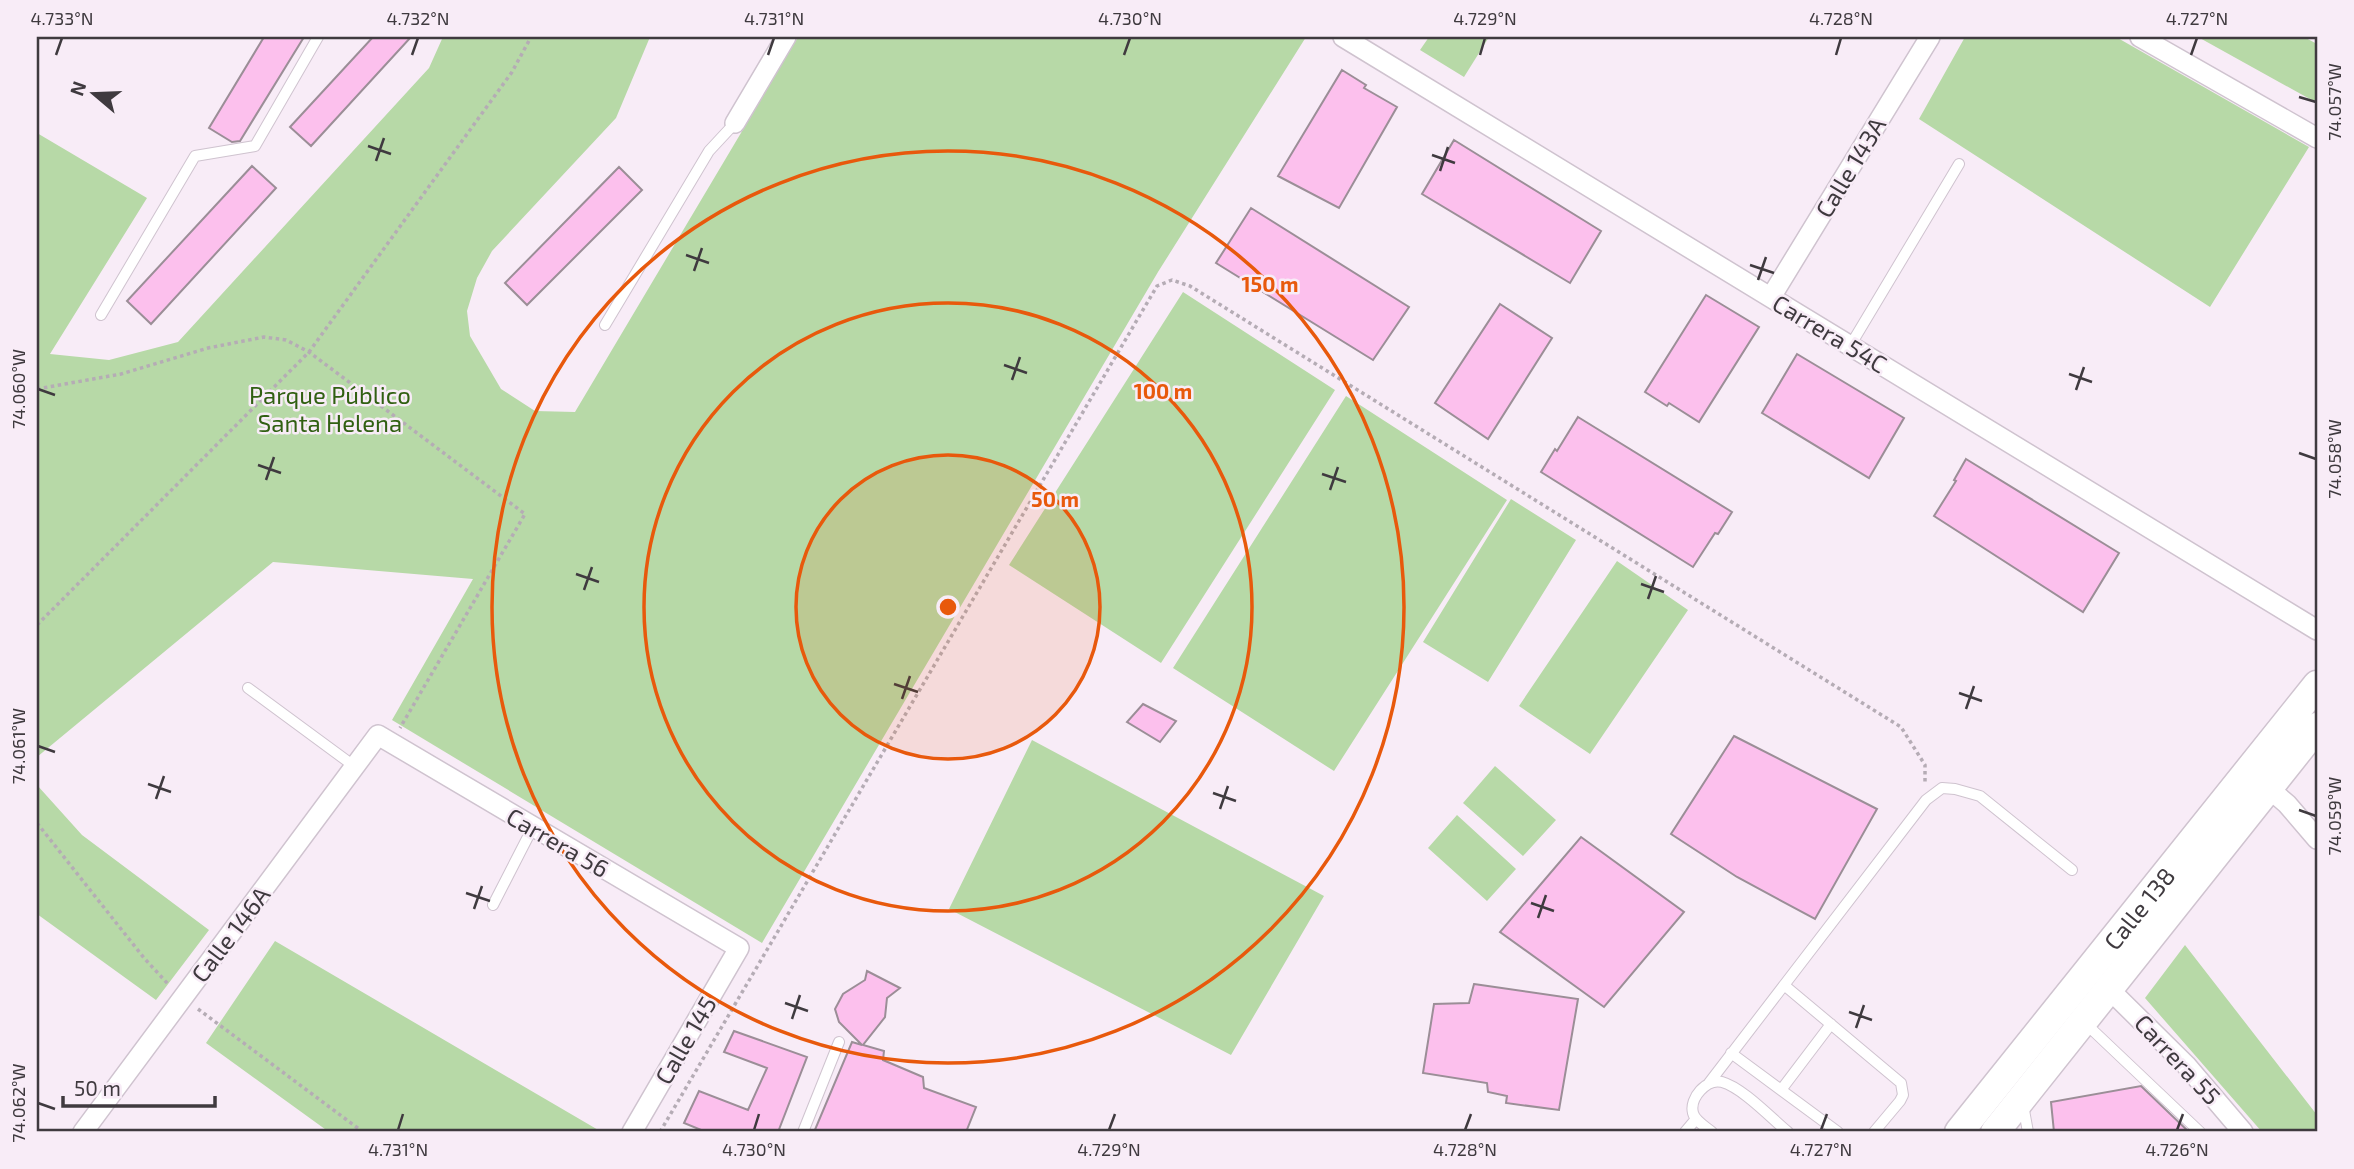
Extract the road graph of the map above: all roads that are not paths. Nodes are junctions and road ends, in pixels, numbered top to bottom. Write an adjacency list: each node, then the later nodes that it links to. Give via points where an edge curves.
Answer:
1 (318, 37): 10 (lane, via 255,146 195,156)
2 (786, 37): 6 (street)
3 (1343, 37): 9 (street, Carrera 54C)
4 (1930, 37): 9 (street, Calle 143A)
5 (2140, 37): 7 (street)
6 (735, 123): 11 (lane, via 709,150)
7 (2317, 138)
8 (1959, 164): 12 (lane)
9 (1771, 297): 12 (street, Carrera 54C)
10 (102, 315)
11 (605, 325)
12 (1850, 346): 13 (street, Carrera 54C)
13 (2317, 630)
14 (2317, 684): 19 (main road, Calle 138)
15 (248, 688): 18 (lane)
16 (2317, 727): 19 (main road, Calle 138)
17 (385, 739): 18 (street, Calle 146A); 20 (street, Carrera 56)
18 (354, 766): 35 (street, Calle 146A)
19 (2258, 779): 21 (street); 26 (main road, Calle 138); 27 (main road, Calle 138)
20 (533, 827): 23 (lane); 24 (street, Carrera 56)
21 (2317, 839)
22 (2071, 870): 25 (lane, via 1980,796 1942,788 1926,800)
23 (493, 905)
24 (739, 948): 36 (street, Calle 145)
25 (1784, 985): 28 (lane); 30 (lane)
26 (2109, 989): 27 (main road, Calle 138); 47 (street, Carrera 55, via 2186,1065)
27 (2073, 1012): 33 (main road, Calle 138); 43 (main road, Calle 138); 46 (lane)
28 (1831, 1024): 32 (lane); 42 (lane, via 1901,1083 1900,1101)
29 (839, 1042): 37 (lane)
30 (1731, 1053): 31 (lane); 32 (lane)
31 (1709, 1083): 34 (lane, via 1693,1102); 40 (lane, via 1730,1085)
32 (1781, 1090): 41 (lane)
33 (2022, 1098): 44 (main road, Calle 138); 45 (lane)
34 (1696, 1119): 38 (lane); 39 (lane)
35 (83, 1132)
36 (632, 1132)
37 (803, 1132)
38 (1685, 1132)
39 (1712, 1132)
40 (1788, 1132)
41 (1838, 1132)
42 (1874, 1132)
43 (1959, 1132)
44 (1995, 1132)
45 (2028, 1132)
46 (2200, 1132)
47 (2243, 1132)

